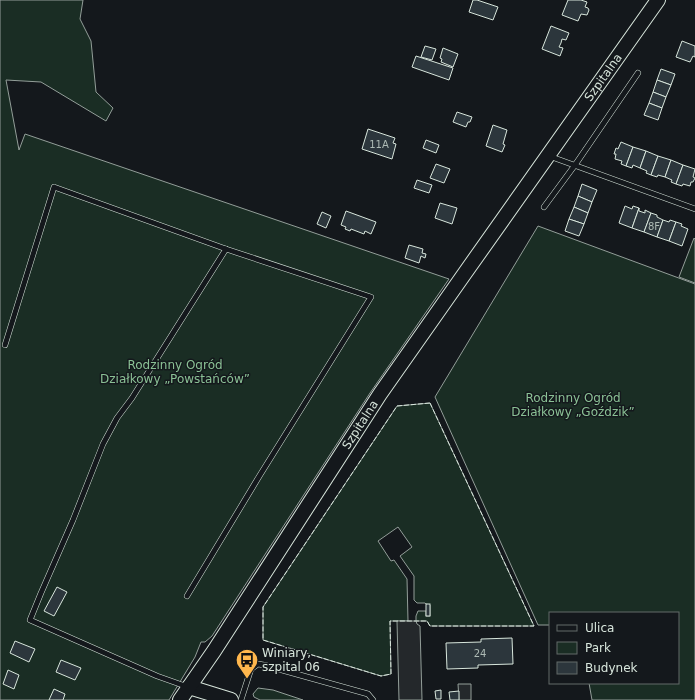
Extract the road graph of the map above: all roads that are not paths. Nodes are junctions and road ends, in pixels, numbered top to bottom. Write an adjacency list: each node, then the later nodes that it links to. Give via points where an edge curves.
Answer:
1 (658, 0): 3 (street, Szpitalna)
2 (638, 73): 4 (lane)
3 (548, 156): 4 (lane); 10 (street, Szpitalna, via 380,394)
4 (575, 165): 5 (lane); 6 (lane)
5 (544, 207)
6 (695, 209)
7 (226, 248): 8 (lane, via 54,188); 9 (lane, via 371,297); 10 (lane, via 102,444 30,620 157,676)
8 (5, 345)
9 (187, 596)
10 (189, 687): 11 (street, Szpitalna); 12 (street)
11 (180, 700)
12 (231, 700): 13 (lane, via 251,669 258,664 368,694)
13 (373, 700)

